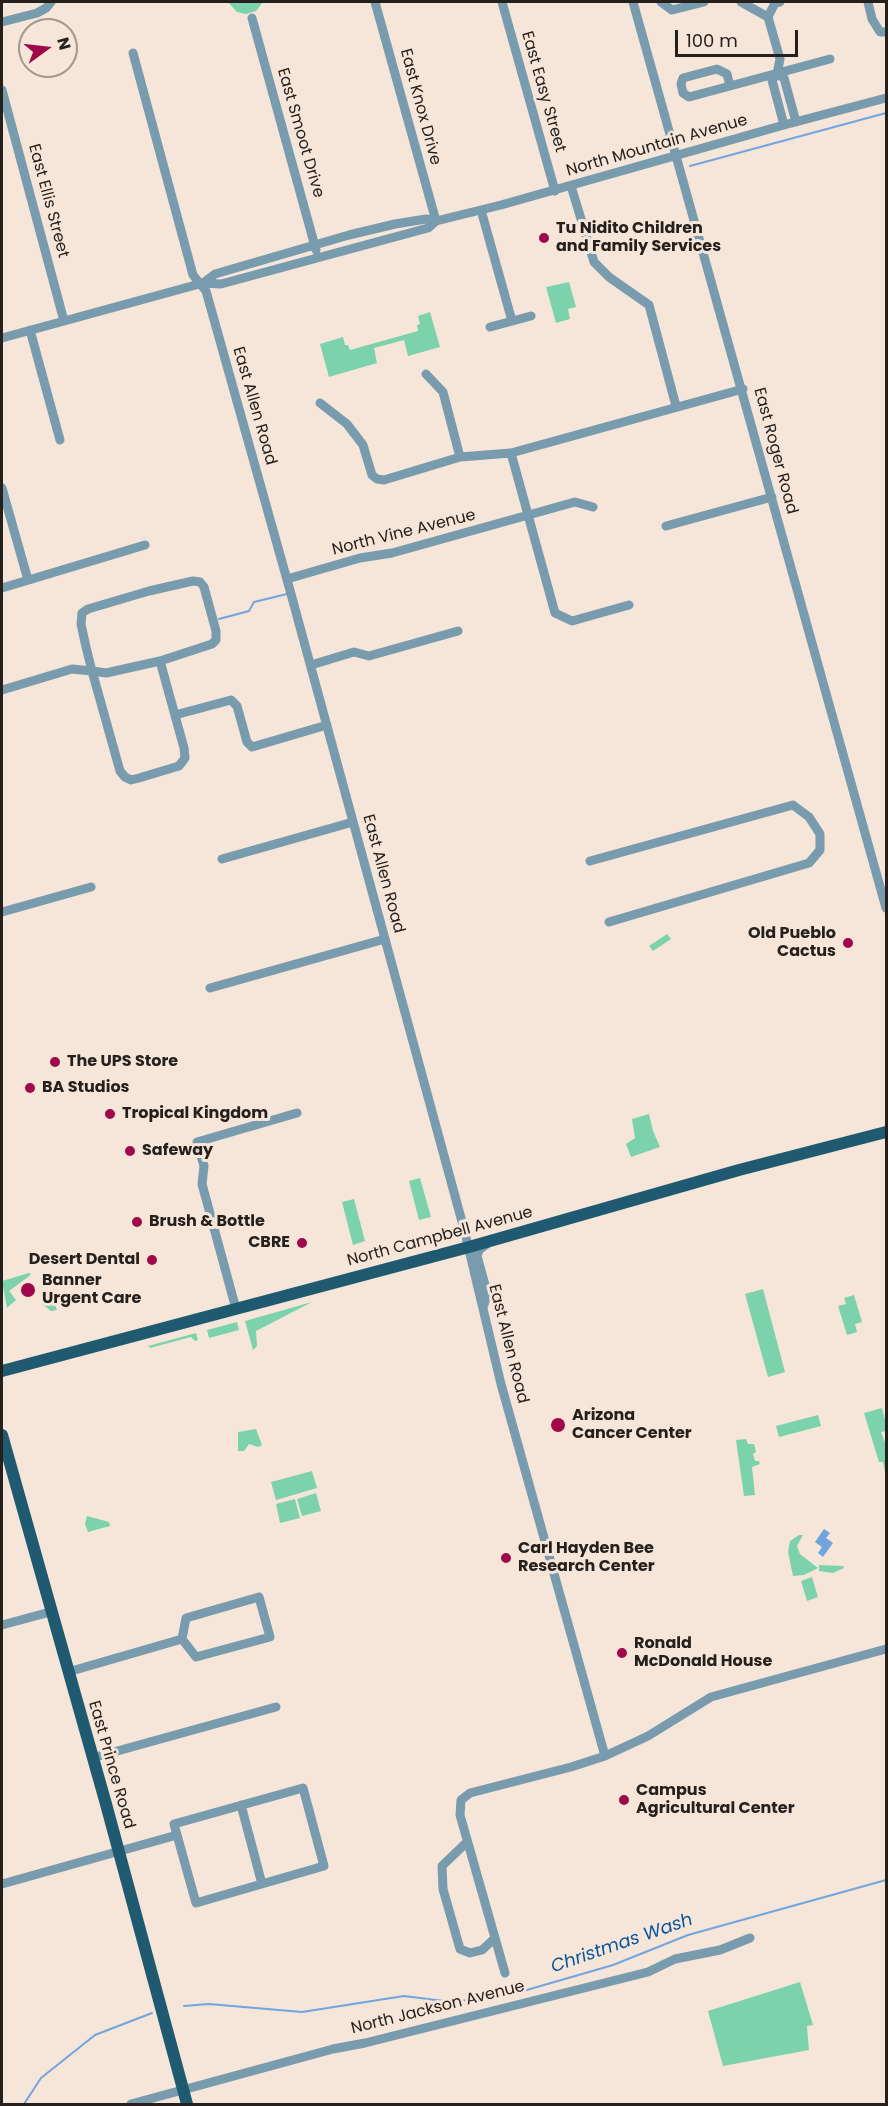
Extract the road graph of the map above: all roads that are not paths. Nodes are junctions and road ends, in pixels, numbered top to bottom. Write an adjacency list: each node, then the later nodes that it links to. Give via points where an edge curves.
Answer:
1 (375, 2): 26 (street, East Knox Drive)
2 (502, 2): 24 (street, East Easy Street)
3 (633, 2): 22 (street, East Roger Road)
4 (662, 2): 5 (street, via 672,10)
5 (704, 2)
6 (741, 2): 10 (street)
7 (780, 2): 10 (street, via 775,3)
8 (868, 2): 13 (street, via 872,19 880,32)
9 (53, 4): 12 (street, via 37,13)
10 (768, 16): 16 (street, via 780,59)
11 (252, 18): 27 (street, East Smoot Drive)
12 (2, 22)
13 (886, 32)
14 (133, 53): 31 (street, East Allen Road, via 193,276)
15 (830, 59): 16 (street)
16 (777, 74): 17 (street); 20 (street, via 784,78); 21 (street, via 772,80)
17 (730, 86): 17 (street, via 689,97 683,93 681,84 683,78 717,69 727,74)
18 (2, 90): 33 (street, East Ellis Street)
19 (886, 98): 20 (street, North Mountain Avenue)
20 (796, 122): 21 (street, North Mountain Avenue)
21 (784, 125): 22 (street, North Mountain Avenue)
22 (676, 156): 23 (street, North Mountain Avenue); 39 (street, East Roger Road)
23 (571, 186): 24 (street, North Mountain Avenue); 41 (street, via 594,262 649,304)
24 (555, 191): 25 (street, North Mountain Avenue)
25 (481, 210): 26 (street, North Mountain Avenue); 34 (street)
26 (435, 221): 27 (street, North Mountain Avenue, via 395,224); 29 (street, North Mountain Avenue, via 428,228)
27 (315, 245): 28 (street, North Mountain Avenue); 29 (street, East Smoot Drive)
28 (280, 255): 30 (street); 31 (street, North Mountain Avenue, via 214,274)
29 (318, 257): 30 (street, North Mountain Avenue)
30 (283, 267): 31 (street, North Mountain Avenue, via 221,284)
31 (202, 283): 33 (street, North Mountain Avenue); 51 (street, East Allen Road)
32 (531, 315): 34 (street)
33 (64, 321): 36 (street, North Mountain Avenue)
34 (512, 321): 35 (street)
35 (490, 327)
36 (30, 330): 37 (street, North Mountain Avenue); 42 (street)
37 (2, 338)
38 (426, 374): 44 (street, via 443,392)
39 (743, 388): 41 (street); 46 (street, East Roger Road)
40 (320, 402): 44 (street, via 356,436 377,479)
41 (676, 406): 43 (street)
42 (60, 440)
43 (511, 453): 44 (street); 48 (street)
44 (460, 458)
45 (2, 488): 52 (street)
46 (772, 496): 49 (street); 66 (street, East Roger Road)
47 (593, 507): 48 (street, North Vine Avenue, via 575,502)
48 (528, 516): 51 (street, North Vine Avenue); 54 (street, via 555,613 572,621)
49 (666, 526)
50 (145, 545): 52 (street)
51 (287, 579): 57 (street, East Allen Road)
52 (28, 580): 53 (street)
53 (2, 588)
54 (629, 605)
55 (458, 631): 57 (street, via 369,656 354,652)
56 (160, 661): 58 (street, via 106,673); 58 (street, via 206,647 216,640 204,587 197,581 85,610 80,618); 60 (street)
57 (311, 665): 61 (street, East Allen Road)
58 (92, 671): 59 (street, via 72,669); 60 (street, via 125,777 131,780 183,763)
59 (2, 690)
60 (175, 715): 61 (street, via 231,700 237,706 252,747)
61 (327, 725): 62 (street, East Allen Road)
62 (353, 822): 63 (street); 69 (street, East Allen Road)
63 (222, 859)
64 (590, 861): 68 (street, via 793,805 809,817 820,834 820,850 809,864)
65 (91, 887): 67 (street)
66 (886, 908)
67 (2, 912)
68 (609, 922)
69 (386, 939): 70 (street); 74 (street, East Allen Road)
70 (210, 988)
71 (297, 1113): 76 (street, via 197,1142 204,1166 202,1184)
72 (886, 1132): 73 (main road, North Campbell Avenue)
73 (493, 1240): 74 (main road, North Campbell Avenue); 75 (street, via 477,1256 487,1292)
74 (469, 1247): 76 (main road, North Campbell Avenue); 85 (street, East Allen Road, via 501,1384)
75 (484, 1305)
76 (236, 1309): 77 (main road, North Campbell Avenue)
77 (2, 1371)
78 (2, 1435): 79 (main road, East Prince Road)
79 (50, 1612): 80 (street); 83 (main road, East Prince Road)
80 (2, 1625)
81 (182, 1639): 81 (street, via 196,1657 270,1637 259,1597 186,1618); 83 (street)
82 (886, 1649): 85 (street, via 711,1697 648,1736)
83 (68, 1672): 86 (main road, East Prince Road)
84 (276, 1707): 86 (street)
85 (605, 1756): 89 (street, via 470,1793 461,1800 460,1815)
86 (92, 1758): 90 (main road, East Prince Road)
87 (240, 1805): 88 (street, via 174,1824); 92 (street); 92 (street, via 303,1788 324,1866)
88 (177, 1835): 90 (street); 92 (street, via 196,1903)
89 (467, 1842): 93 (street); 93 (street, via 442,1866 443,1889 460,1949 470,1953 482,1950)
90 (119, 1852): 91 (street); 96 (main road, East Prince Road)
91 (2, 1884)
92 (262, 1884)
93 (495, 1938): 95 (street)
94 (750, 1938): 96 (street, North Jackson Avenue, via 720,1950 675,1959 648,1972)
95 (506, 1972)
96 (183, 2090): 97 (street, North Jackson Avenue); 98 (main road, East Prince Road)
97 (131, 2104)
98 (187, 2104)

